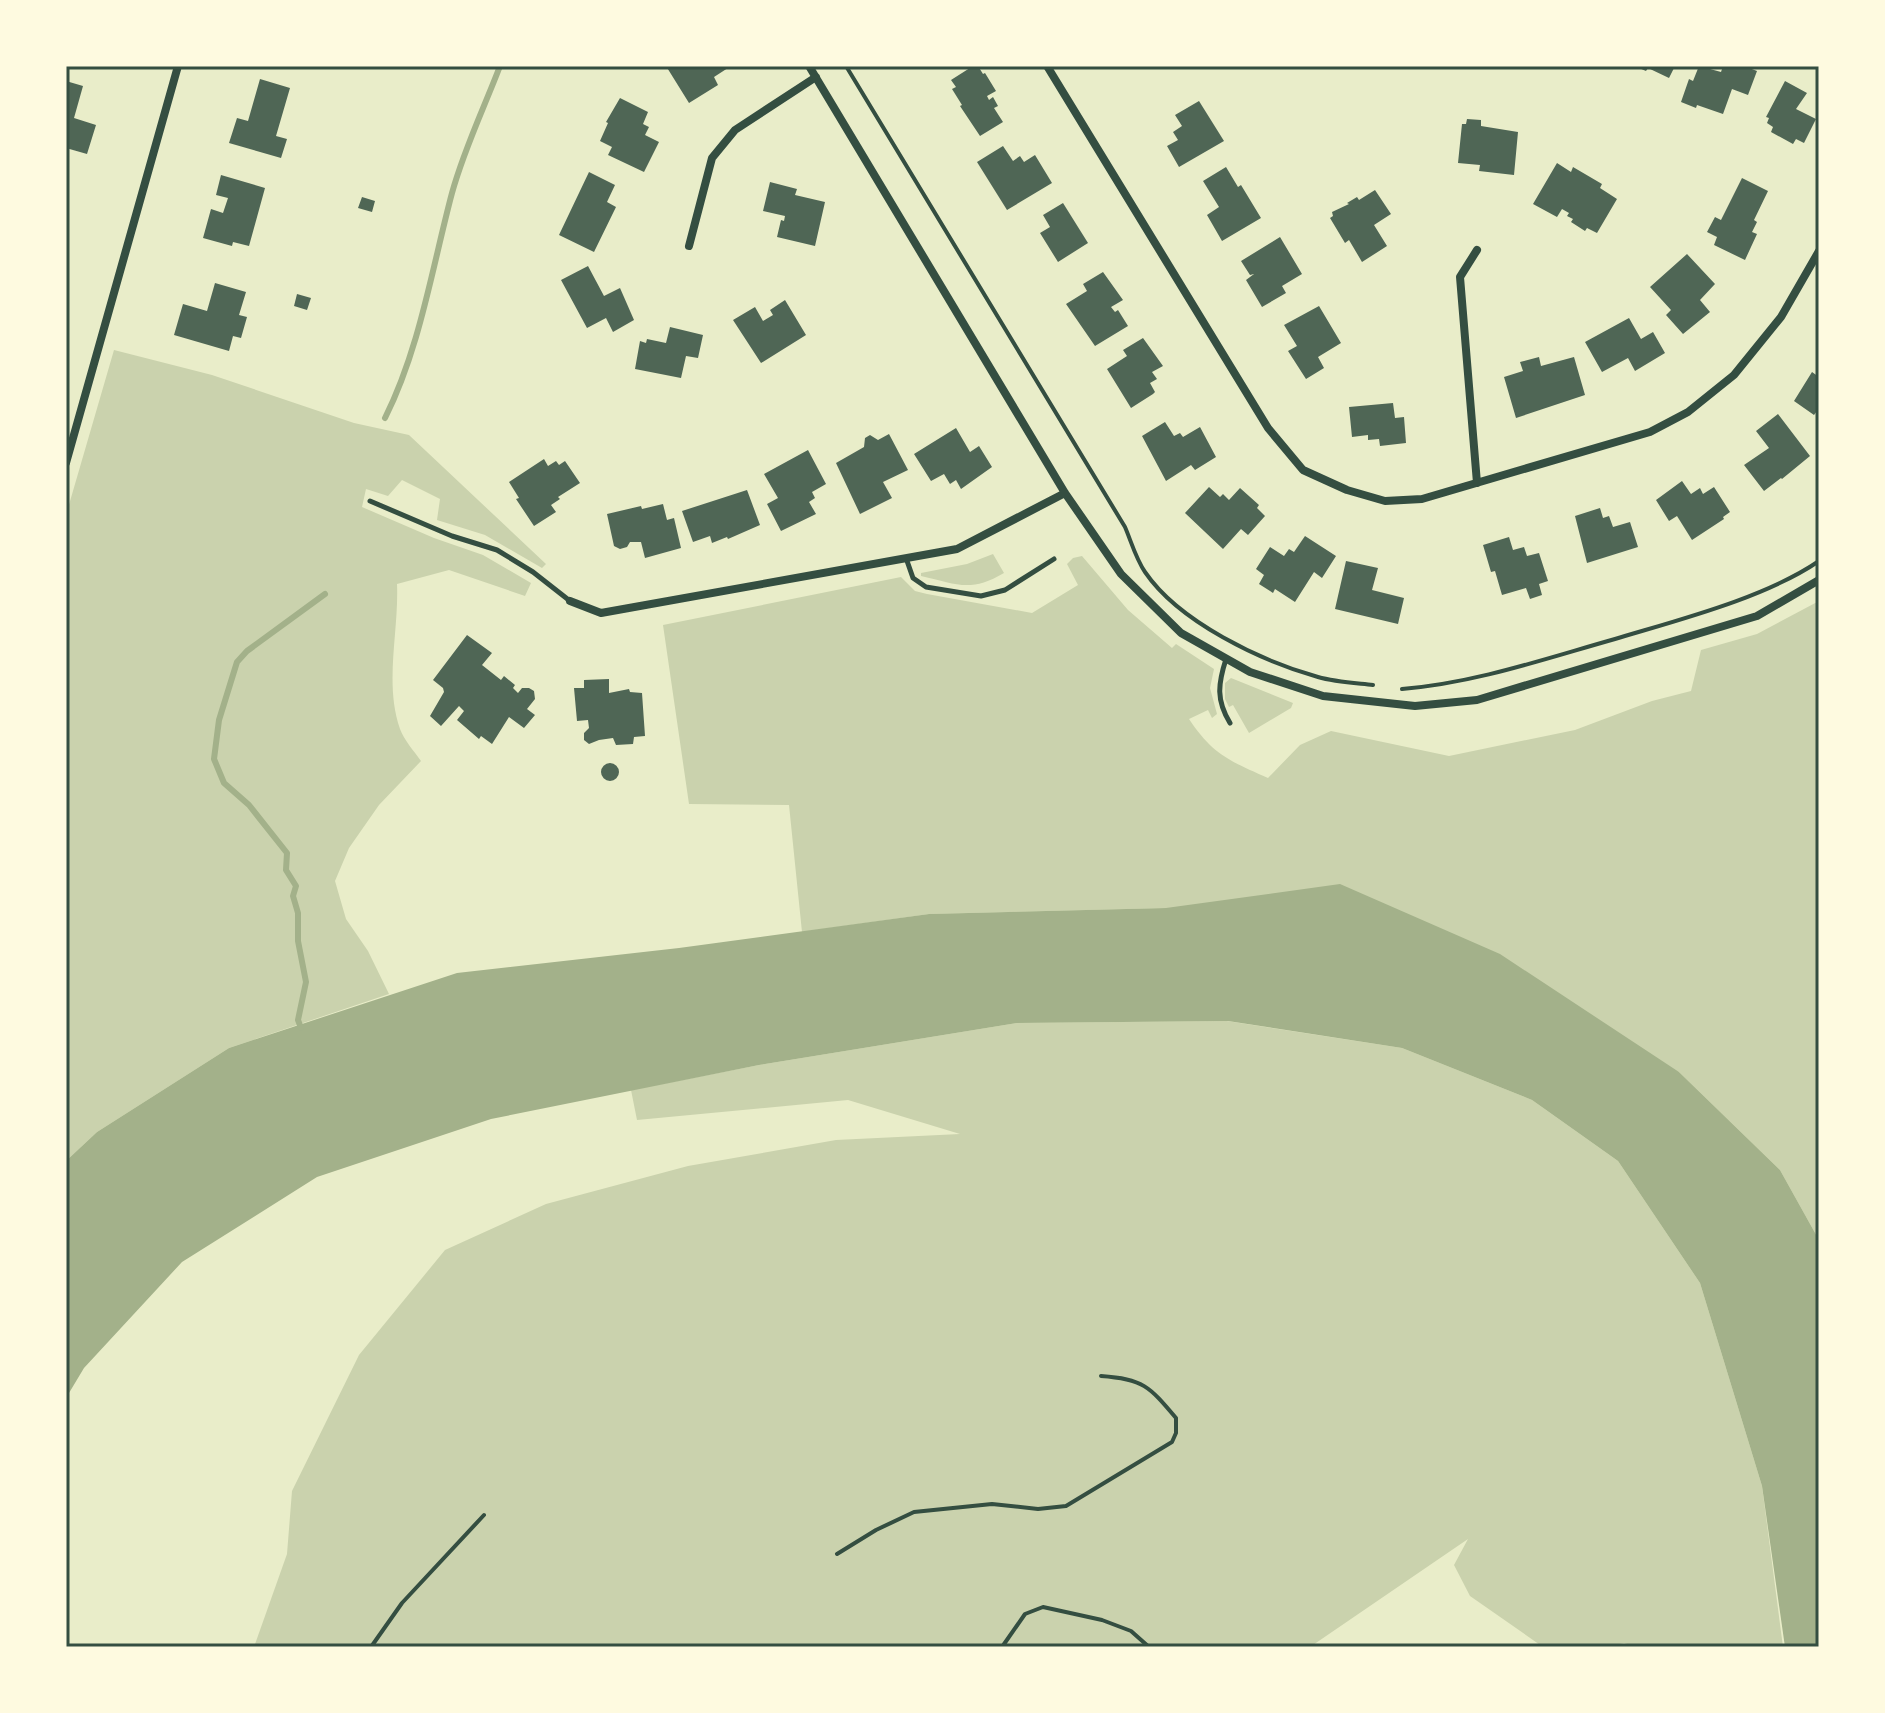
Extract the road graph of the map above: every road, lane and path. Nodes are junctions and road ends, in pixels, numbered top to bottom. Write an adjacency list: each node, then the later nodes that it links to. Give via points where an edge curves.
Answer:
1 (178, 66): 9 (street)
2 (809, 66): 5 (street)
3 (846, 66): 19 (path, via 1125,527 1152,581 1204,626 1250,653 1320,678)
4 (1047, 66): 10 (street, via 1268,428 1303,470 1385,501 1422,499)
5 (816, 77): 6 (street, via 735,130 712,158); 11 (street)
6 (689, 246)
7 (1477, 250): 10 (street, via 1460,277)
8 (1819, 251): 10 (street, via 1781,317 1734,375 1688,412 1650,432)
9 (66, 463)
10 (1477, 483)
11 (1065, 493): 13 (street, via 957,549); 18 (street, via 1121,574 1181,633)
12 (370, 501): 17 (lane, via 497,550)
13 (906, 558): 14 (lane, via 913,578 926,587 981,596 1005,590); 17 (street, via 601,613)
14 (1054, 559)
15 (1819, 561): 20 (path, via 1752,594 1473,680)
16 (1819, 580): 18 (street, via 1757,616 1477,700 1415,706 1323,696 1250,672)
17 (570, 601)
18 (1226, 658): 21 (lane, via 1218,689)
19 (1375, 685)
20 (1389, 687)
21 (1230, 723)
22 (1101, 1376): 24 (path, via 1137,1380 1157,1396 1176,1418 1172,1442 1066,1506 992,1504 914,1512)
23 (484, 1515): 25 (path, via 402,1603)
24 (837, 1554)
25 (371, 1647)
26 (1002, 1647): 27 (path, via 1025,1614 1043,1607 1102,1620 1131,1631)
27 (1149, 1647)

